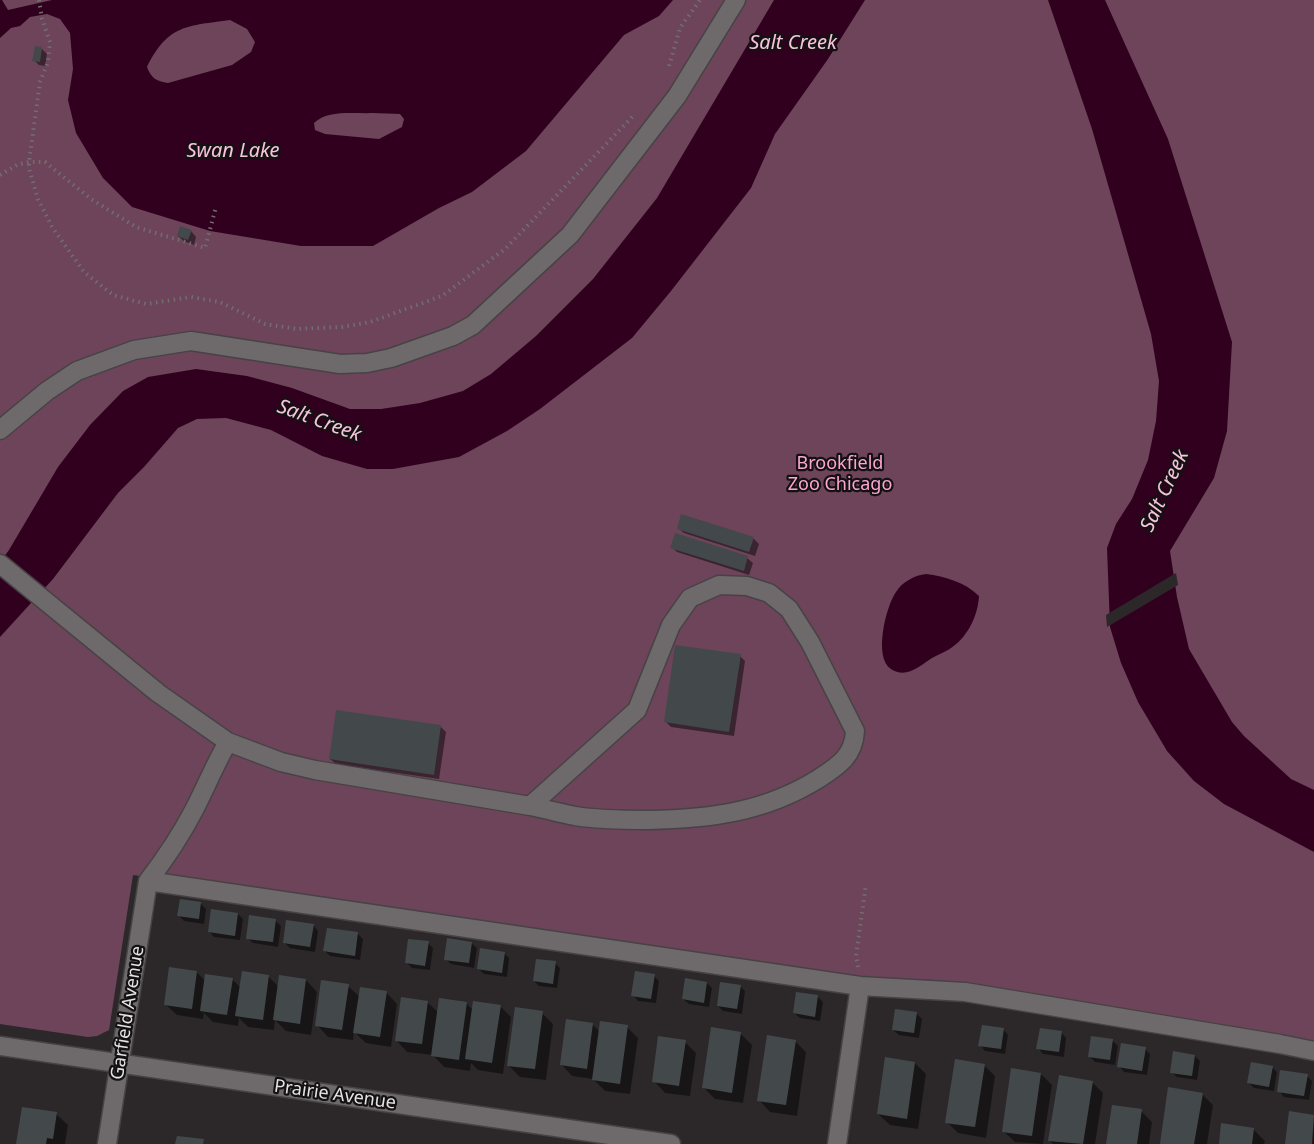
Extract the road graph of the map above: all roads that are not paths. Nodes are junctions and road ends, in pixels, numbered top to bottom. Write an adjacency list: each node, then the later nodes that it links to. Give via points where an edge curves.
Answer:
1 (736, 0): 2 (street, via 677,96 570,234 473,325 453,336 367,363 340,364 191,342 134,350 78,371)
2 (0, 430)
3 (0, 564): 4 (street, via 158,693)
4 (228, 742): 5 (street, via 315,770); 6 (street, via 194,810)
5 (530, 806): 5 (street, via 637,711 671,625 690,598 719,585 747,586 769,594 789,609 855,731 841,765 798,791 764,805 719,816 624,820 576,816)
6 (148, 881): 7 (street); 10 (street, Garfield Avenue)
7 (860, 986): 9 (street, via 965,992); 13 (street)
8 (0, 1046): 10 (street, Prairie Avenue)
9 (1314, 1051)
10 (119, 1064): 11 (street, Garfield Avenue); 12 (street, Prairie Avenue)
11 (107, 1144)
12 (670, 1144)
13 (837, 1144)

